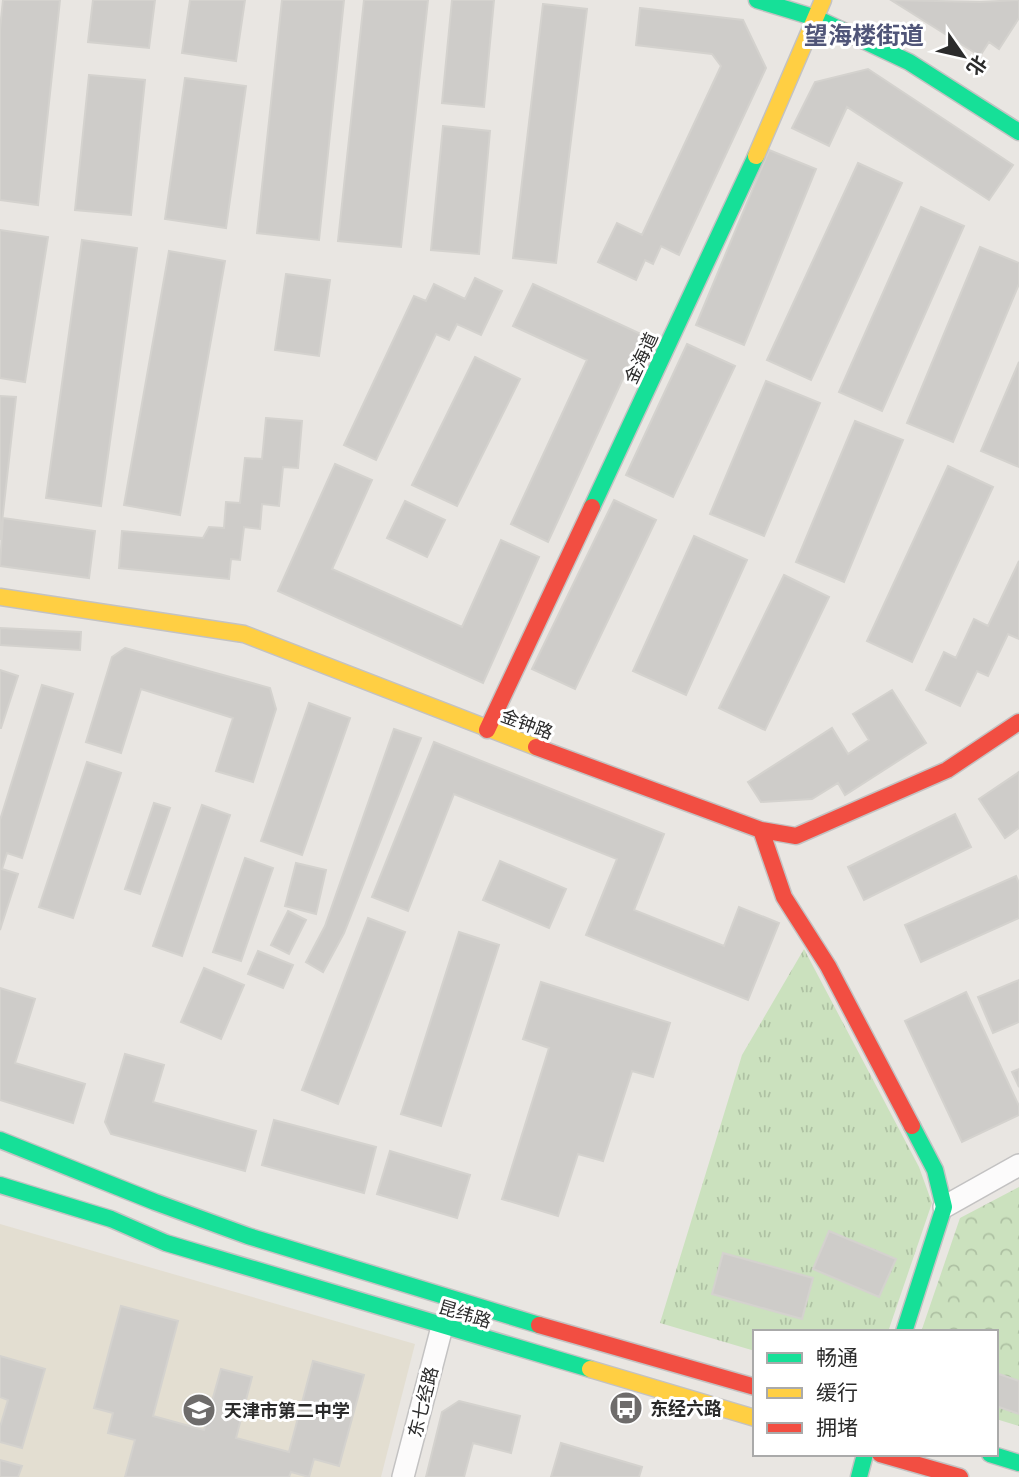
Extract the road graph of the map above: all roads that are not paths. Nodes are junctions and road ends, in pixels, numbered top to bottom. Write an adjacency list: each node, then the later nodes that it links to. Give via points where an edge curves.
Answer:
1 (757, 0): 3 (street)
2 (823, 0): 3 (street, 金海道)
3 (816, 18): 4 (street, via 909,62); 7 (street, 金海道, via 742,190)
4 (1019, 132)
5 (0, 597): 7 (street, 金钟路, via 244,634)
6 (1019, 722): 8 (street, 金钟路, via 947,771 796,836)
7 (486, 730): 8 (street, 金钟路)
8 (761, 830): 13 (street, via 784,897 828,966 935,1170)
9 (0, 1140): 14 (street)
10 (1019, 1165): 13 (street)
11 (65, 1184): 14 (street)
12 (0, 1185): 16 (street, via 111,1219)
13 (944, 1207): 18 (street)
14 (175, 1210): 19 (street, 昆纬路, via 451,1299)
15 (102, 1235): 16 (street)
16 (166, 1243): 17 (street, 昆纬路)
17 (442, 1327): 20 (street, 昆纬路); 25 (street, 东七经路)
18 (905, 1330)
19 (753, 1386)
20 (753, 1417)
21 (865, 1456): 26 (street)
22 (887, 1456): 27 (street)
23 (996, 1456): 24 (street)
24 (1019, 1463)
25 (403, 1477)
26 (859, 1477)
27 (960, 1477)

